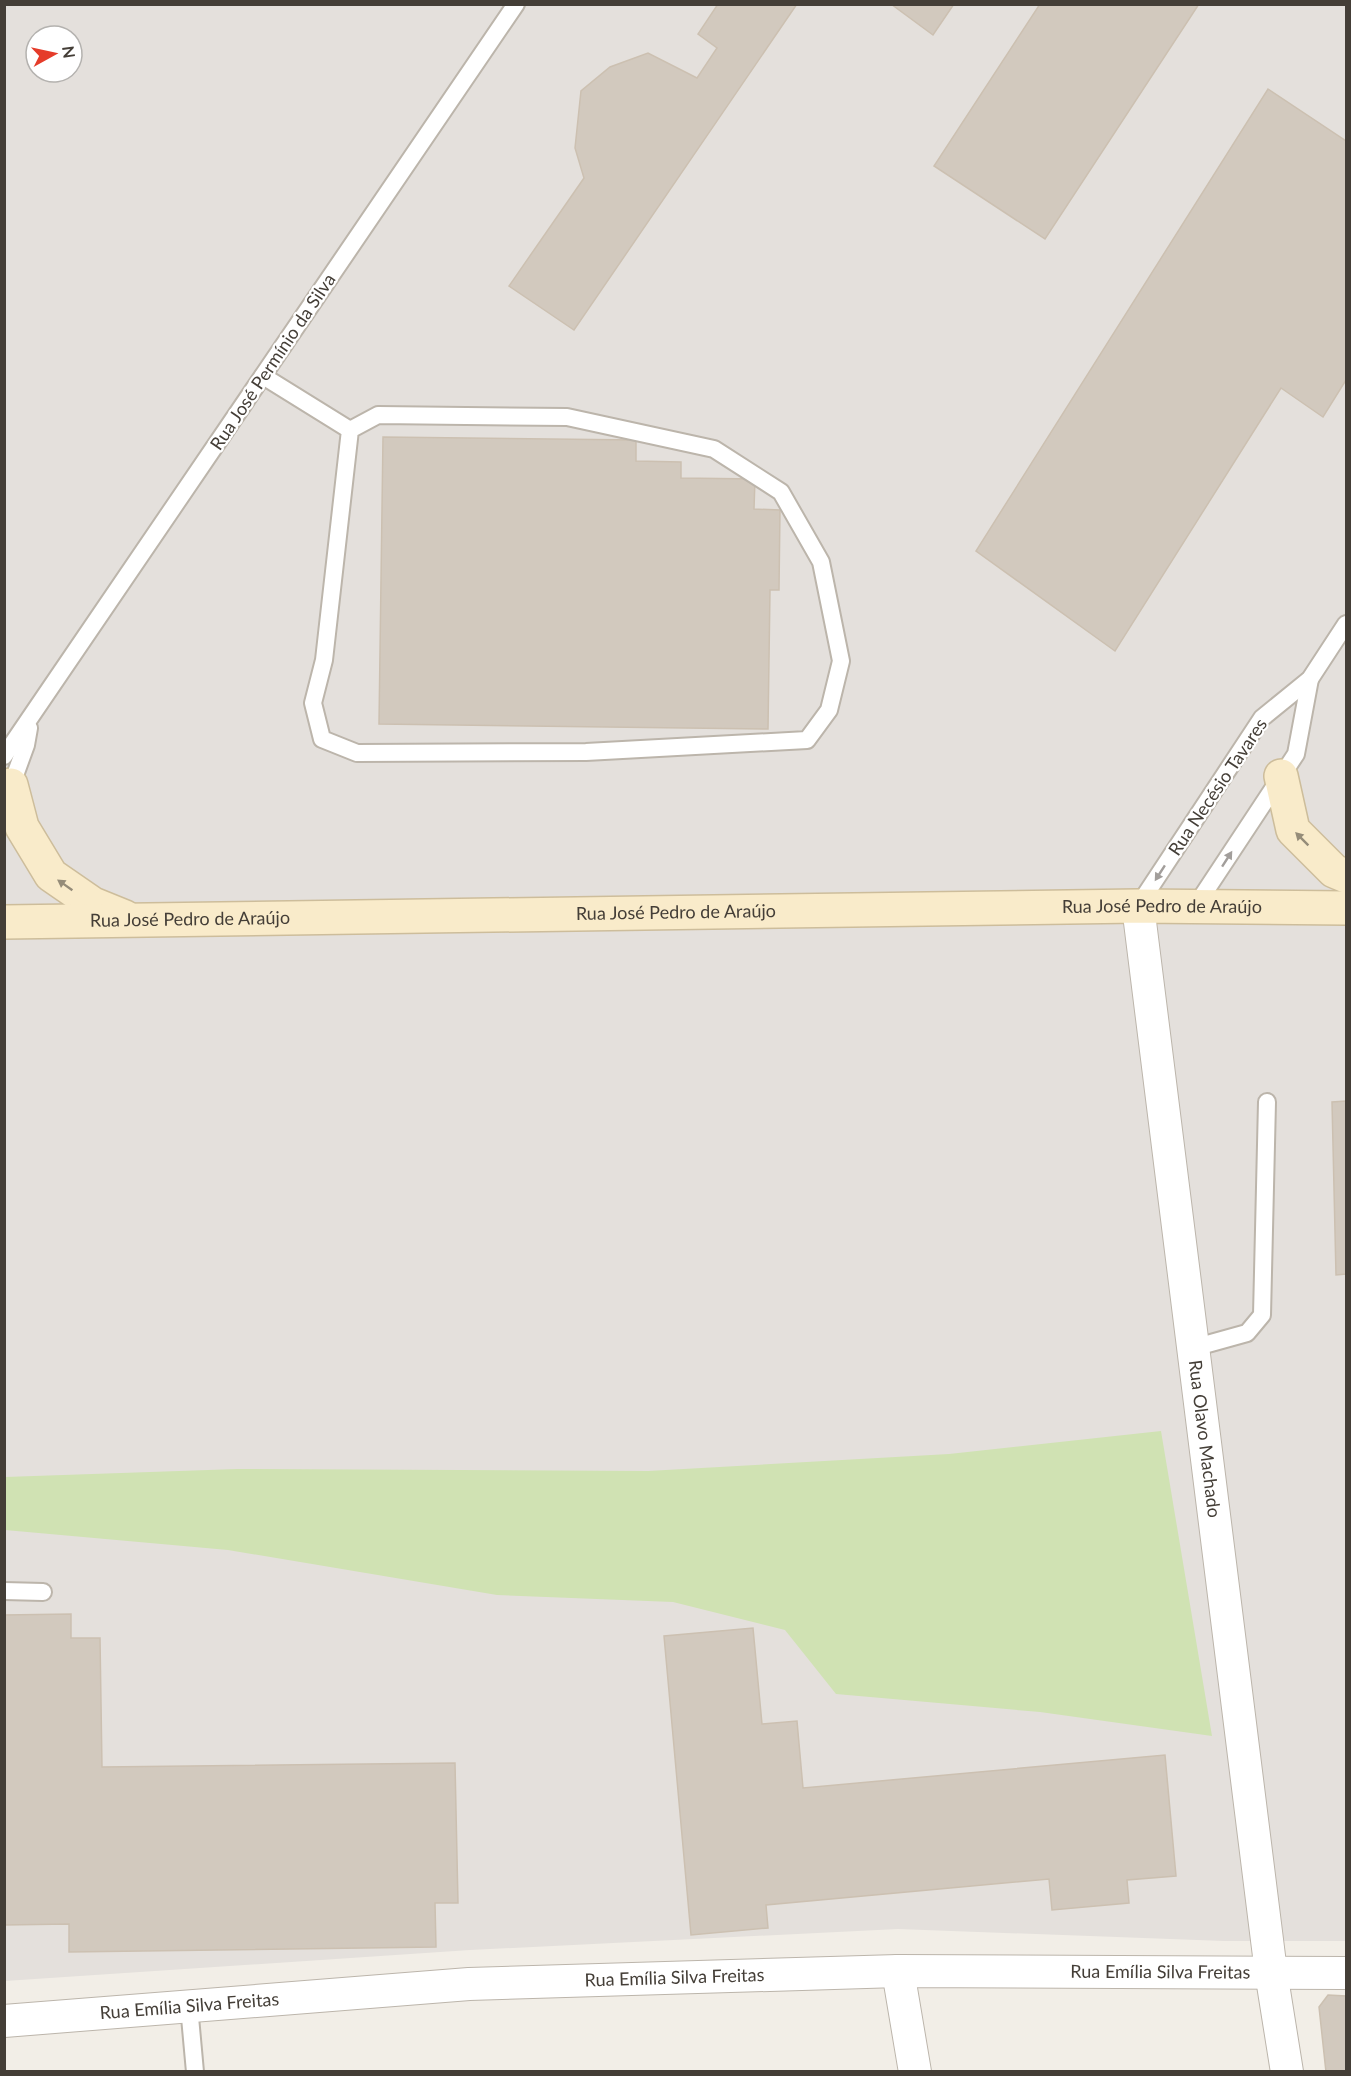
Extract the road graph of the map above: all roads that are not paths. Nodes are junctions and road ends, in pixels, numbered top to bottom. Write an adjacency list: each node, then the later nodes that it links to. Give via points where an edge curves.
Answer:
1 (516, 4): 2 (lane, Rua José Permínio da Silva)
2 (263, 376): 3 (lane); 6 (lane, Rua José Permínio da Silva)
3 (350, 430): 3 (lane, via 324,660 313,703 322,740 357,753 586,752 807,740 829,711 841,661 821,562 782,492 714,449 567,417 378,415)
4 (1347, 624): 5 (lane, Rua Necésio Tavares)
5 (1310, 679): 7 (lane, Rua Necésio Tavares, via 1296,754); 10 (lane, Rua Necésio Tavares, one-way to 10, via 1262,718)
6 (30, 719): 8 (lane, Rua José Permínio da Silva); 8 (lane, Rua José Permínio da Silva, via 26,745)
7 (1281, 776): 9 (street, one-way to 7, via 1334,871 1293,830); 11 (lane, Rua Necésio Tavares, one-way to 7)
8 (7, 782): 13 (street, one-way to 8, via 93,904 51,875 22,827)
9 (1347, 876)
10 (1138, 906): 11 (street, Rua José Pedro de Araújo); 13 (street, Rua José Pedro de Araújo); 16 (street, Rua Olavo Machado)
11 (1195, 908): 12 (street, Rua José Pedro de Araújo)
12 (1347, 908)
13 (135, 921): 14 (street, Rua José Pedro de Araújo)
14 (4, 922)
15 (1267, 1102): 16 (lane, via 1262,1315 1247,1333)
16 (1193, 1348): 20 (street, Rua Olavo Machado)
17 (4, 1591): 18 (lane)
18 (43, 1592)
19 (898, 1971): 20 (street, Rua Emília Silva Freitas); 22 (street, Rua Emília Silva Freitas, via 469,1984); 25 (street)
20 (1271, 1972): 21 (street, Rua Emília Silva Freitas); 26 (street, Rua Olavo Machado)
21 (1347, 1973)
22 (189, 2006): 23 (street, Rua Emília Silva Freitas); 24 (lane)
23 (4, 2021)
24 (195, 2072)
25 (915, 2072)
26 (1287, 2072)

